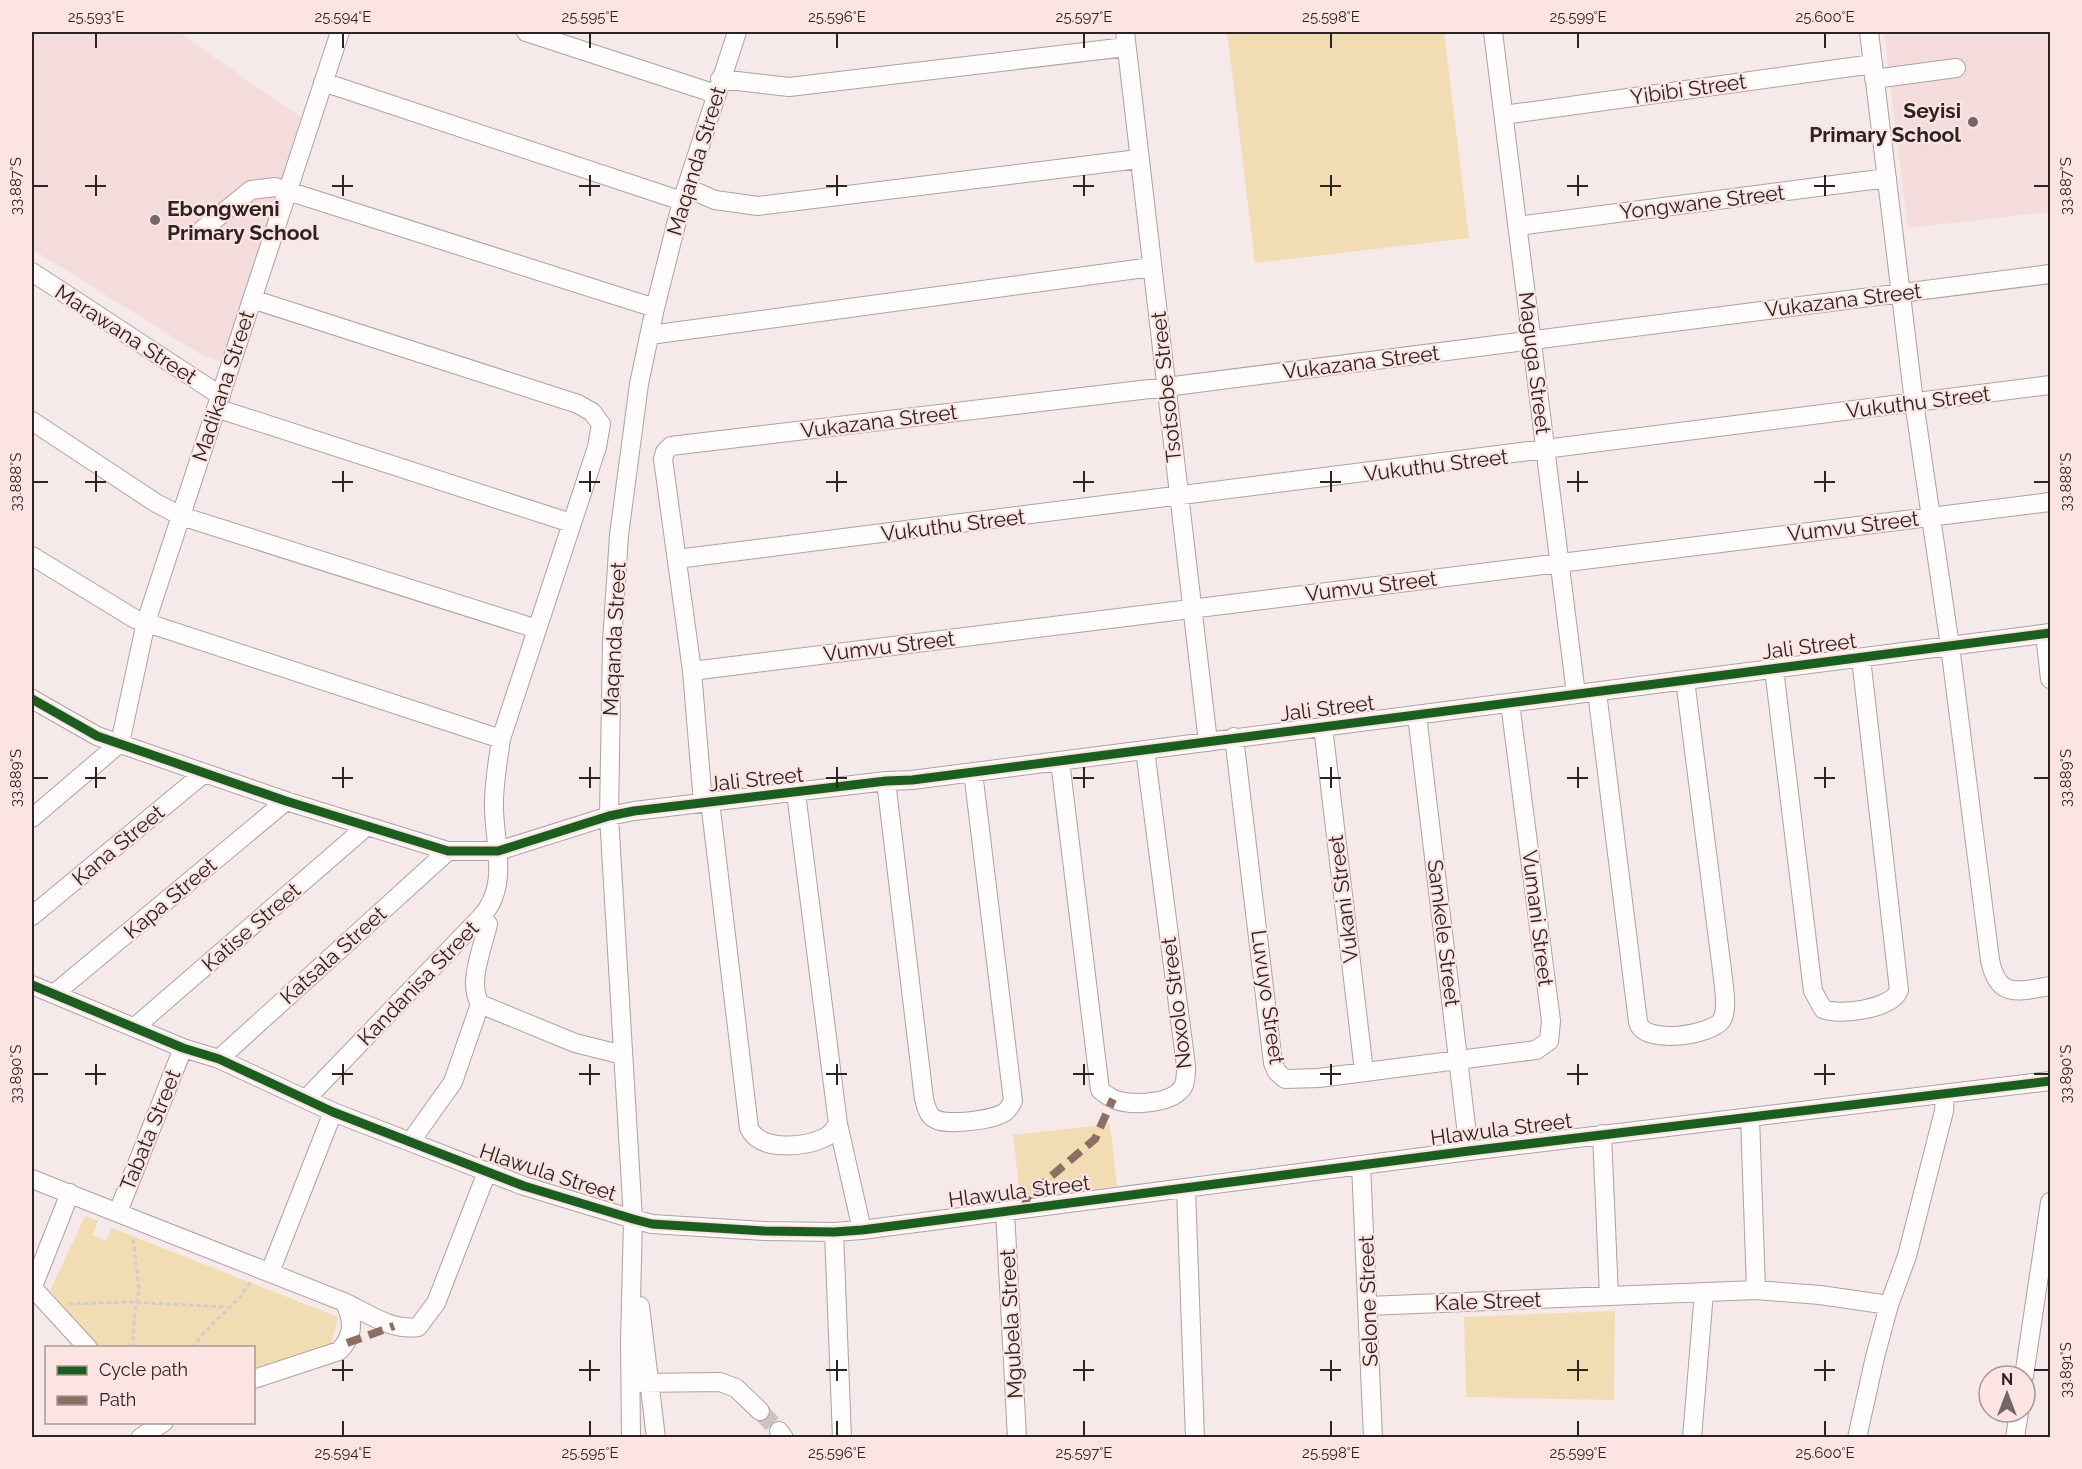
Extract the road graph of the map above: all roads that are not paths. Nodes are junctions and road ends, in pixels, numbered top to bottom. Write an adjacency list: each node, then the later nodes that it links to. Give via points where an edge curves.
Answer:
1 (340, 32): 9 (street, Madikana Street)
2 (526, 32): 10 (street)
3 (737, 32): 10 (street, Maqanda Street)
4 (1493, 32): 11 (street, Maguga Street)
5 (1869, 32): 8 (street)
6 (1125, 39): 10 (street, via 789,87); 12 (street, Tsotsobe Street)
7 (1956, 68): 8 (street, Yibibi Street)
8 (1874, 71): 11 (street, Yibibi Street); 13 (street)
9 (323, 82): 14 (street, Madikana Street); 15 (street)
10 (718, 87): 15 (street, Maqanda Street)
11 (1504, 115): 16 (street, Maguga Street)
12 (1138, 159): 15 (street, via 758,206); 18 (street, Tsotsobe Street)
13 (1887, 178): 16 (street, Yongwane Street); 21 (street)
14 (287, 191): 17 (street, via 256,187); 22 (street, Madikana Street); 23 (street)
15 (684, 194): 23 (street, Maqanda Street)
16 (1517, 226): 25 (street, Maguga Street)
17 (203, 229)
18 (1152, 267): 24 (street); 27 (street, Tsotsobe Street)
19 (32, 272): 28 (street, Marawana Street)
20 (2050, 274): 21 (street, Vukazana Street)
21 (1900, 292): 25 (street, Vukazana Street); 29 (street)
22 (252, 299): 28 (street, Madikana Street); 36 (street, Kandanisa Street, via 578,404 592,412 598,418 600,432)
23 (655, 308): 24 (street, Maqanda Street)
24 (650, 334): 68 (street, Maqanda Street, via 639,384 619,535 612,642)
25 (1532, 340): 27 (street, Vukazana Street); 31 (street, Maguga Street)
26 (2050, 385): 29 (street, Vukuthu Street)
27 (1166, 387): 32 (street, Tsotsobe Street); 38 (street, Vukazana Street, via 671,446 663,459)
28 (219, 402): 34 (street, Madikana Street); 36 (street, Marawana Street)
29 (1914, 402): 31 (street, Vukuthu Street); 35 (street)
30 (32, 421): 34 (street)
31 (1545, 451): 32 (street, Vukuthu Street); 39 (street, Maguga Street)
32 (1178, 497): 38 (street, Vukuthu Street); 40 (street, Tsotsobe Street)
33 (2050, 502): 35 (street, Vumvu Street)
34 (181, 516): 41 (street, Madikana Street); 42 (street)
35 (1930, 517): 39 (street, Vumvu Street); 44 (street)
36 (571, 523): 42 (street, Kandanisa Street)
37 (32, 556): 41 (street, via 123,614)
38 (677, 559): 47 (street)
39 (1560, 563): 40 (street, Vumvu Street); 51 (street, Maguga Street)
40 (1192, 608): 47 (street, Vumvu Street); 58 (street, Tsotsobe Street)
41 (146, 622): 57 (street); 59 (street, Madikana Street)
42 (537, 629): 57 (street, Kandanisa Street)
43 (2048, 634): 44 (street, Jali Street); 48 (street)
44 (1950, 646): 45 (street, Jali Street); 75 (street, via 1993,974 2007,990)
45 (1861, 658): 46 (street, Jali Street); 46 (street, via 1899,990 1895,998 1881,1005 1840,1012 1823,1009 1813,991)
46 (1774, 669): 49 (street, Jali Street)
47 (692, 671): 67 (street)
48 (2050, 679)
49 (1685, 680): 50 (street, Jali Street); 50 (street, via 1724,1012 1718,1024 1709,1029 1672,1035 1648,1035 1638,1022)
50 (1597, 692): 51 (street, Jali Street)
51 (1576, 694): 52 (street, Jali Street)
52 (1510, 703): 54 (street, Jali Street); 83 (street, Vumani Street, via 1551,1035 1546,1045 1536,1050)
53 (35, 706): 59 (street, Jali Street)
54 (1417, 715): 55 (street, Jali Street); 83 (street, Samkele Street)
55 (1323, 727): 56 (street, Jali Street); 84 (street, Vukani Street)
56 (1234, 737): 58 (street, Jali Street); 84 (street, Luvuyo Street, via 1273,1063 1281,1076 1292,1080)
57 (501, 739): 72 (street, Kandanisa Street, via 495,787)
58 (1208, 742): 60 (street, Jali Street)
59 (120, 743): 63 (street, Jali Street); 69 (street)
60 (1144, 750): 61 (street, Jali Street); 61 (street, Noxolo Street, via 1186,1066 1186,1078 1179,1092 1150,1101 1118,1101 1100,1090)
61 (1060, 761): 62 (street, Jali Street)
62 (973, 772): 64 (street, Jali Street); 64 (street, via 1013,1101 1009,1109 996,1117 958,1122 935,1120 924,1099)
63 (203, 774): 66 (street, Jali Street); 73 (street, Kana Street)
64 (886, 781): 65 (street, Jali Street)
65 (796, 792): 67 (street, Jali Street); 90 (street)
66 (286, 801): 70 (street, Jali Street); 77 (street, Kapa Street)
67 (706, 802): 68 (street, Jali Street); 90 (street, via 749,1128 762,1142 792,1144 826,1137)
68 (609, 816): 72 (street, Jali Street); 81 (street, Maqanda Street)
69 (32, 818)
70 (367, 826): 71 (street, Jali Street); 79 (street, Katise Street)
71 (448, 851): 72 (street, Jali Street); 82 (street, Katsala Street)
72 (498, 851): 74 (street, Kandanisa Street, via 494,899)
73 (32, 916)
74 (482, 917): 78 (street, via 488,924 474,984); 87 (street, Kandanisa Street)
75 (2050, 986)
76 (32, 987): 77 (street, Hlawula Street)
77 (54, 994): 79 (street, Hlawula Street)
78 (480, 1004): 81 (street, via 575,1042); 92 (street, via 453,1082)
79 (135, 1027): 80 (street, Hlawula Street)
80 (183, 1048): 82 (street, Hlawula Street); 101 (street, Tabata Street)
81 (623, 1055): 102 (street, Maqanda Street)
82 (219, 1059): 87 (street, Hlawula Street)
83 (1460, 1059): 84 (street, Luvuyo Street); 93 (street, Samkele Street)
84 (1364, 1071)
85 (2050, 1081): 86 (street, Hlawula Street)
86 (1946, 1094): 89 (street, Hlawula Street); 112 (street, via 1907,1256)
87 (306, 1099): 88 (street, Hlawula Street)
88 (333, 1112): 92 (street, Hlawula Street); 106 (street)
89 (1750, 1118): 91 (street, Hlawula Street); 108 (street)
90 (838, 1124): 103 (street)
91 (1602, 1134): 93 (street, Hlawula Street); 110 (street)
92 (411, 1142): 95 (street, Hlawula Street)
93 (1469, 1151): 94 (street, Hlawula Street)
94 (1361, 1165): 97 (street, Hlawula Street); 113 (street, Selone Street)
95 (487, 1172): 102 (street, Hlawula Street); 111 (street, Tabata Street, via 436,1304 418,1327 394,1326)
96 (32, 1179): 98 (street, Tabata Street)
97 (1186, 1189): 100 (street, Hlawula Street); 126 (street)
98 (70, 1193): 101 (street, Tabata Street); 107 (street)
99 (2050, 1202): 115 (street)
100 (1005, 1211): 103 (street, Hlawula Street); 125 (street, Mgubela Street)
101 (118, 1212): 106 (street, Tabata Street)
102 (633, 1219): 104 (street, Hlawula Street, via 652,1224); 105 (street, Maqanda Street)
103 (862, 1230): 104 (street, Hlawula Street)
104 (834, 1232): 124 (street)
105 (633, 1260): 117 (street, Maqanda Street); 118 (street, Maqanda Street)
106 (262, 1274): 111 (street, Tabata Street)
107 (32, 1288): 114 (street)
108 (1756, 1290): 109 (street, Kale Street); 112 (street, Kale Street)
109 (1704, 1292): 110 (street, Kale Street); 128 (street)
110 (1608, 1296): 113 (street, Kale Street)
111 (344, 1302): 116 (street, via 352,1316 352,1328 347,1343 339,1351)
112 (1889, 1305): 129 (street)
113 (1368, 1306): 127 (street, Selone Street)
114 (87, 1346)
115 (2026, 1364)
116 (255, 1379)
117 (650, 1382): 118 (street); 119 (street, via 720,1382 736,1388); 123 (street, Maqanda Street)
118 (630, 1384): 122 (street, Maqanda Street)
119 (760, 1411)
120 (157, 1424): 121 (street)
121 (140, 1437)
122 (631, 1437)
123 (656, 1437)
124 (842, 1437)
125 (1017, 1437)
126 (1195, 1437)
127 (1373, 1437)
128 (1692, 1437)
129 (1857, 1437)

